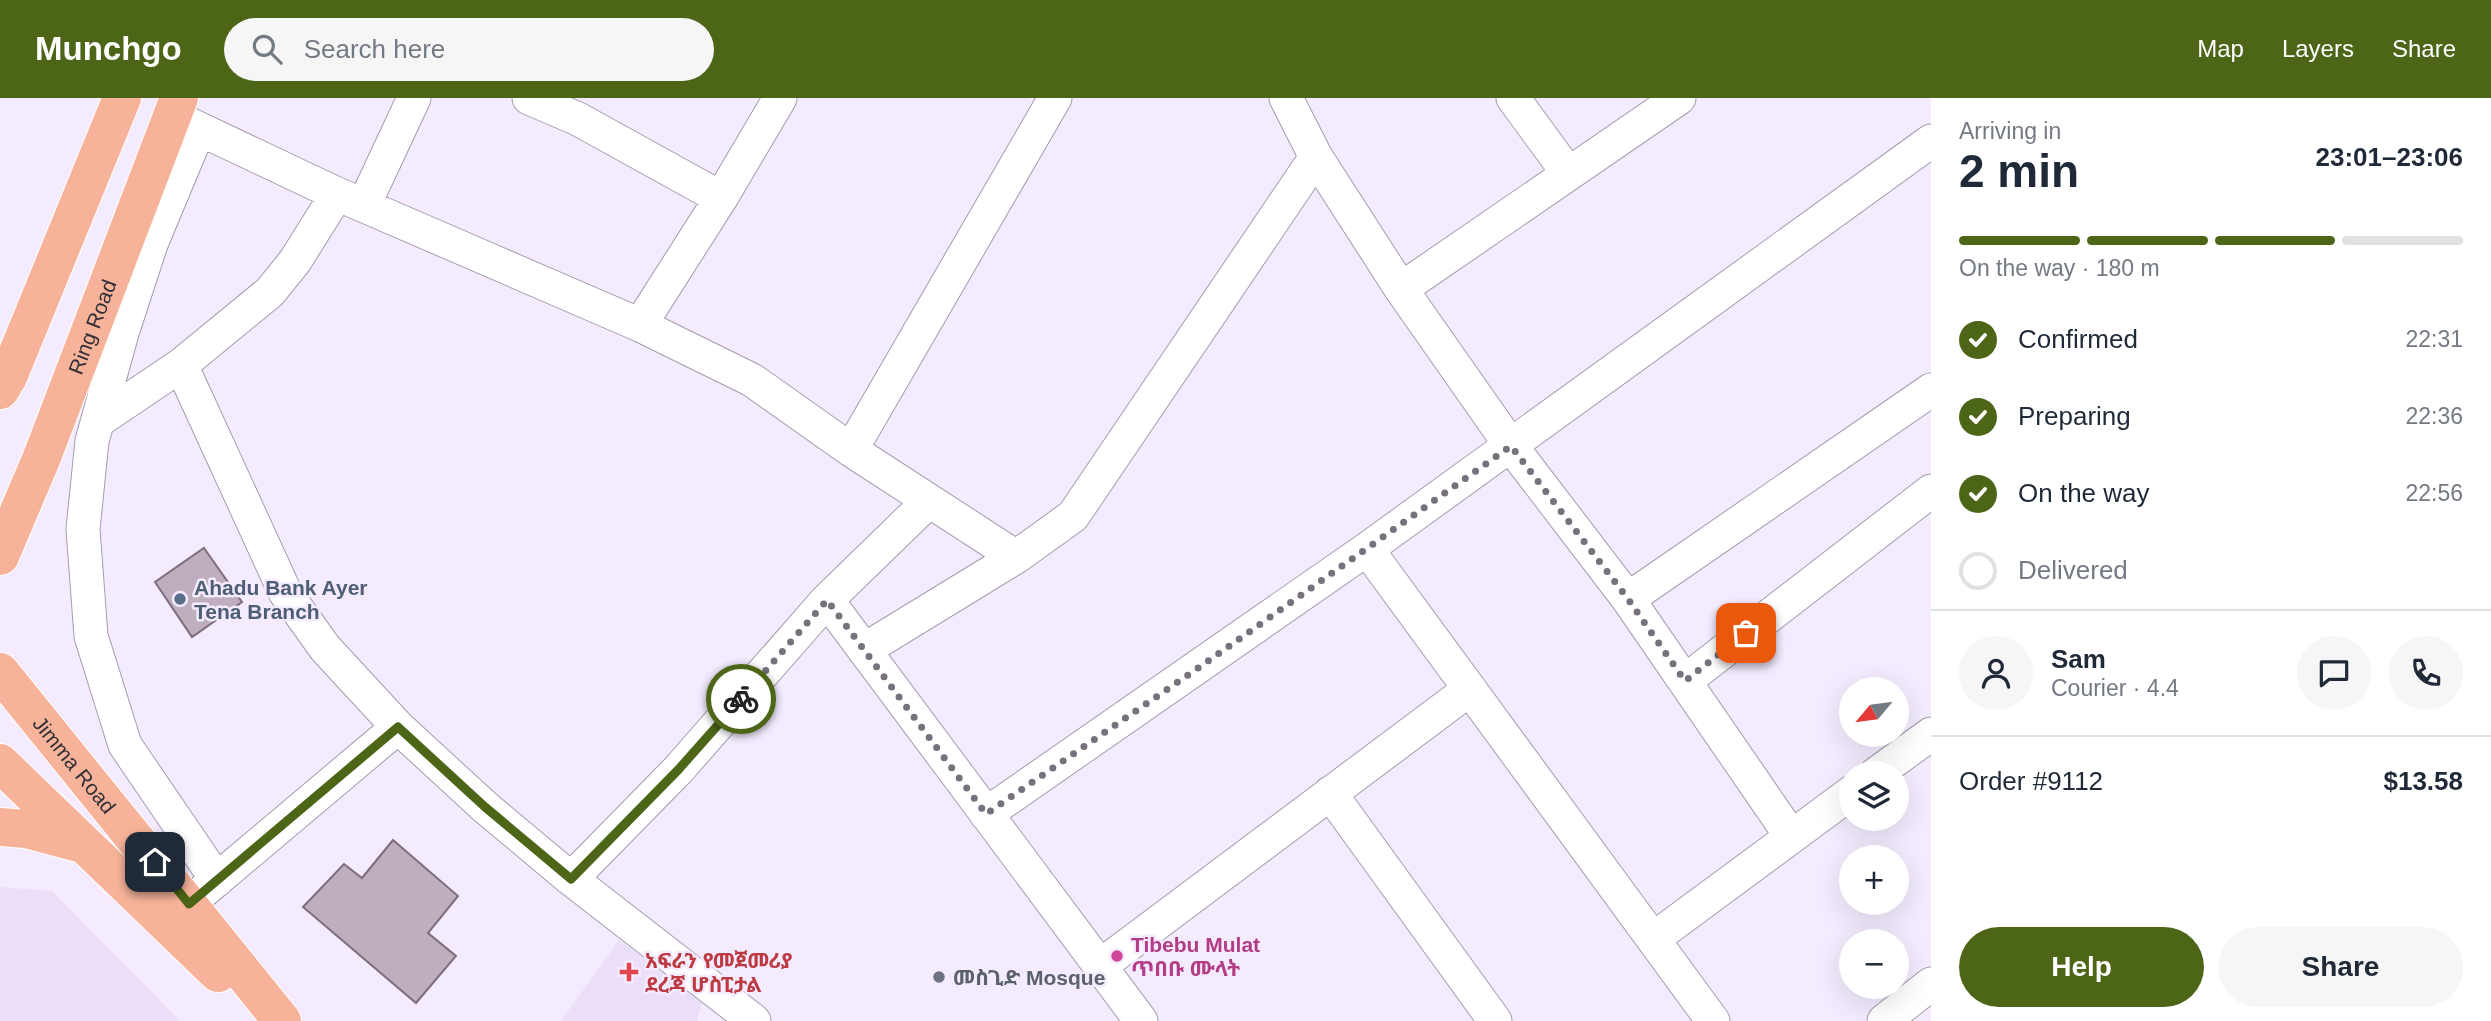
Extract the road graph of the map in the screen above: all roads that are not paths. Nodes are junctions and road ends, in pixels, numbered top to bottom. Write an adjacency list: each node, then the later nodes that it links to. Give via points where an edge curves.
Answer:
1 (122, 98): 19 (highway)
2 (414, 98): 15 (street)
3 (529, 98): 9 (street)
4 (780, 98): 14 (street)
5 (1055, 98): 23 (street)
6 (1286, 98): 12 (street)
7 (1513, 98): 13 (street)
8 (1678, 98): 13 (street)
9 (584, 108): 14 (street)
10 (183, 114): 15 (street); 21 (street, via 151,244); 27 (highway, Ring Road)
11 (1931, 141): 22 (street)
12 (1316, 157): 16 (street); 28 (street, via 1073,516)
13 (1568, 173): 16 (street)
14 (721, 198): 17 (street)
15 (350, 199): 17 (street); 18 (street, via 270,292)
16 (1401, 289): 22 (street)
17 (640, 325): 23 (street, via 752,380)
18 (181, 365): 21 (street); 35 (street, via 285,592 325,648)
19 (0, 390)
20 (1931, 390): 29 (street)
21 (98, 421): 46 (street, via 83,529 91,636 125,745)
22 (1511, 446): 26 (street); 29 (street)
23 (851, 450): 25 (street)
24 (1931, 491): 33 (street)
25 (929, 501): 28 (street); 30 (street)
26 (1367, 549): 34 (street); 41 (street)
27 (0, 556)
28 (1016, 557): 31 (street)
29 (1628, 599): 33 (street)
30 (827, 600): 31 (street); 45 (street, via 678,770)
31 (864, 650): 41 (street)
32 (0, 672): 46 (highway, Jimma Road)
33 (1685, 681): 43 (street)
34 (1470, 690): 39 (street); 47 (street)
35 (398, 727): 45 (street); 46 (street)
36 (1931, 734): 37 (street)
37 (1894, 761)
38 (0, 764): 44 (highway, Jimma Road)
39 (1330, 793): 48 (street); 54 (street)
40 (1839, 801): 43 (street)
41 (986, 814): 48 (street)
42 (0, 827): 44 (highway, via 26,829)
43 (1791, 836): 47 (street)
44 (88, 846): 51 (highway, Jimma Road)
45 (571, 879): 50 (street)
46 (203, 892): 52 (highway, Jimma Road)
47 (1653, 939): 55 (street)
48 (1100, 966): 53 (street)
49 (1931, 985): 56 (street)
50 (732, 1015)
51 (267, 1021)
52 (282, 1021)
53 (1141, 1021)
54 (1494, 1021)
55 (1713, 1021)
56 (1885, 1021)

